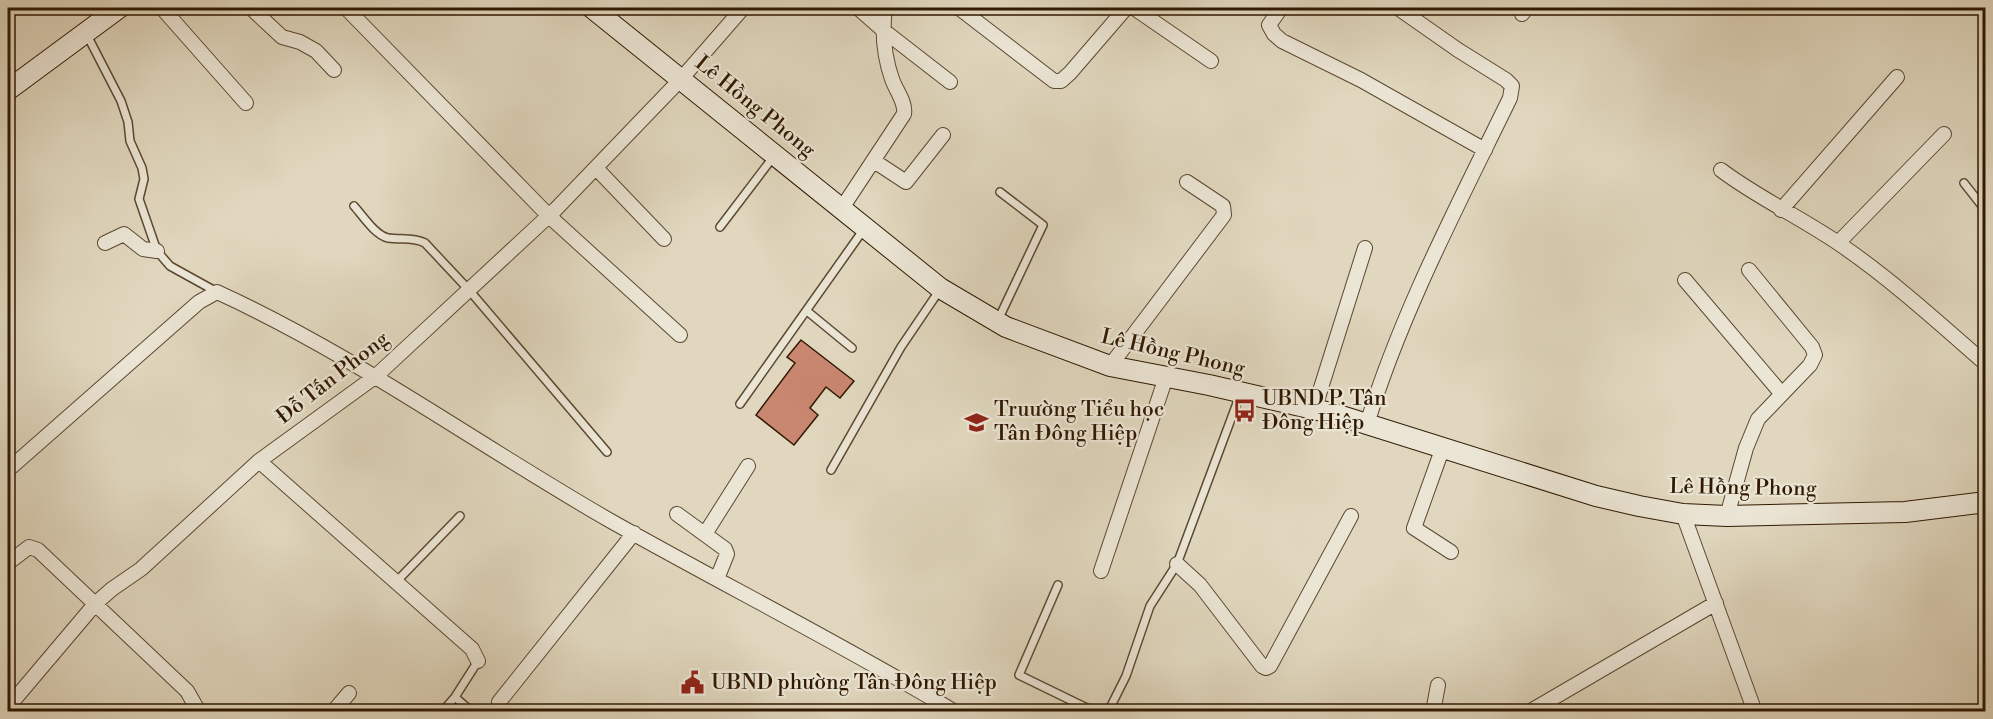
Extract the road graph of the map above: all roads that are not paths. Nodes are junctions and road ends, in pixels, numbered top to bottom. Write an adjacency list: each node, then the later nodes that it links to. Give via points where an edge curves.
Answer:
1 (119, 8): 15 (main road)
2 (162, 8): 22 (street)
3 (251, 8): 17 (street, via 282,38 316,51)
4 (346, 8): 37 (street)
5 (592, 8): 19 (main road, Lê Hồng Phong)
6 (743, 8): 19 (street, Đỗ Tấn Phong)
7 (858, 8): 14 (street)
8 (885, 8): 14 (street)
9 (959, 8): 10 (street, via 1054,81 1070,74)
10 (1126, 8)
11 (1134, 8): 16 (street)
12 (1281, 8): 25 (street, via 1269,25 1282,41 1361,80)
13 (1398, 8): 25 (street, via 1512,86)
14 (883, 30): 20 (street); 27 (street, via 886,60 905,106 904,114)
15 (86, 33): 21 (main road); 44 (lane, via 128,122 130,141 144,179 139,199)
16 (1211, 61)
17 (334, 70)
18 (1897, 77): 35 (street)
19 (682, 78): 26 (main road, Lê Hồng Phong); 28 (street, Đỗ Tấn Phong)
20 (950, 82)
21 (8, 90)
22 (246, 103)
23 (1944, 134): 42 (street)
24 (943, 135): 27 (street, via 906,183)
25 (1485, 150): 62 (street, via 1431,259)
26 (775, 154): 34 (main road, Lê Hồng Phong); 38 (lane)
27 (874, 161): 34 (street)
28 (596, 168): 37 (street, Đỗ Tấn Phong); 40 (street)
29 (1721, 170): 35 (street)
30 (1187, 183): 55 (street, via 1222,206 1224,215)
31 (1964, 183): 36 (lane)
32 (1000, 192): 51 (lane, via 1042,225)
33 (354, 206): 48 (lane, via 381,236 425,243)
34 (842, 208): 39 (main road, Lê Hồng Phong)
35 (1781, 210): 42 (street)
36 (1986, 211)
37 (549, 216): 48 (street, Đỗ Tấn Phong); 52 (street)
38 (720, 227)
39 (865, 227): 47 (main road, Lê Hồng Phong); 50 (lane)
40 (664, 238)
41 (105, 243): 44 (street, via 124,234 144,249)
42 (1838, 243): 54 (street)
43 (1365, 248): 61 (street)
44 (157, 251): 49 (lane, via 170,266)
45 (1749, 270): 59 (street, via 1815,355)
46 (1685, 280): 59 (street)
47 (940, 288): 51 (main road, Lê Hồng Phong); 68 (lane, via 901,347)
48 (469, 290): 56 (street, Đỗ Tấn Phong); 64 (lane)
49 (217, 292): 56 (street, via 271,317); 67 (street, via 199,302)
50 (807, 311): 53 (lane); 60 (lane)
51 (997, 323): 55 (main road, Lê Hồng Phong)
52 (680, 335)
53 (852, 348)
54 (1986, 364)
55 (1110, 366): 57 (main road, Lê Hồng Phong)
56 (376, 376): 65 (street, Đỗ Tấn Phong); 75 (street)
57 (1166, 377): 58 (main road, Lê Hồng Phong); 80 (street)
58 (1241, 393): 61 (main road, Lê Hồng Phong); 79 (lane)
59 (1781, 393): 74 (street, via 1758,419)
60 (740, 404)
61 (1314, 410): 62 (main road, Lê Hồng Phong)
62 (1367, 424): 63 (main road, Lê Hồng Phong)
63 (1443, 447): 71 (main road, Lê Hồng Phong, via 1596,496); 77 (street, via 1414,528)
64 (607, 452)
65 (260, 461): 82 (street); 84 (street, Đỗ Tấn Phong, via 141,569)
66 (748, 466): 76 (street)
67 (9, 469)
68 (831, 470)
69 (1986, 502): 74 (main road, Lê Hồng Phong, via 1905,512)
70 (677, 514): 76 (street)
71 (1683, 514): 74 (main road, Lê Hồng Phong); 85 (street)
72 (460, 516): 82 (lane)
73 (1351, 516): 79 (street, via 1266,668 1200,585)
74 (1728, 516)
75 (634, 533): 81 (street); 90 (street)
76 (705, 534): 81 (street, via 727,554)
77 (1451, 552)
78 (8, 563): 84 (street, via 29,547 38,550)
79 (1177, 564): 98 (lane, via 1150,606 1126,676)
80 (1101, 571)
81 (717, 579): 96 (street)
82 (396, 582): 86 (street, via 472,649)
83 (1058, 585): 97 (lane, via 1019,675)
84 (96, 603): 91 (street, Đỗ Tấn Phong); 92 (street, via 187,691)
85 (1716, 603): 100 (street); 101 (street)
86 (478, 661): 89 (lane)
87 (1438, 685): 99 (street)
88 (349, 693): 93 (street)
89 (455, 697): 94 (lane); 95 (lane)
90 (499, 702)
91 (8, 707)
92 (199, 711)
93 (333, 711)
94 (442, 711)
95 (472, 711)
96 (955, 711)
97 (1095, 711)
98 (1108, 711)
99 (1432, 711)
100 (1529, 711)
101 (1755, 711)

